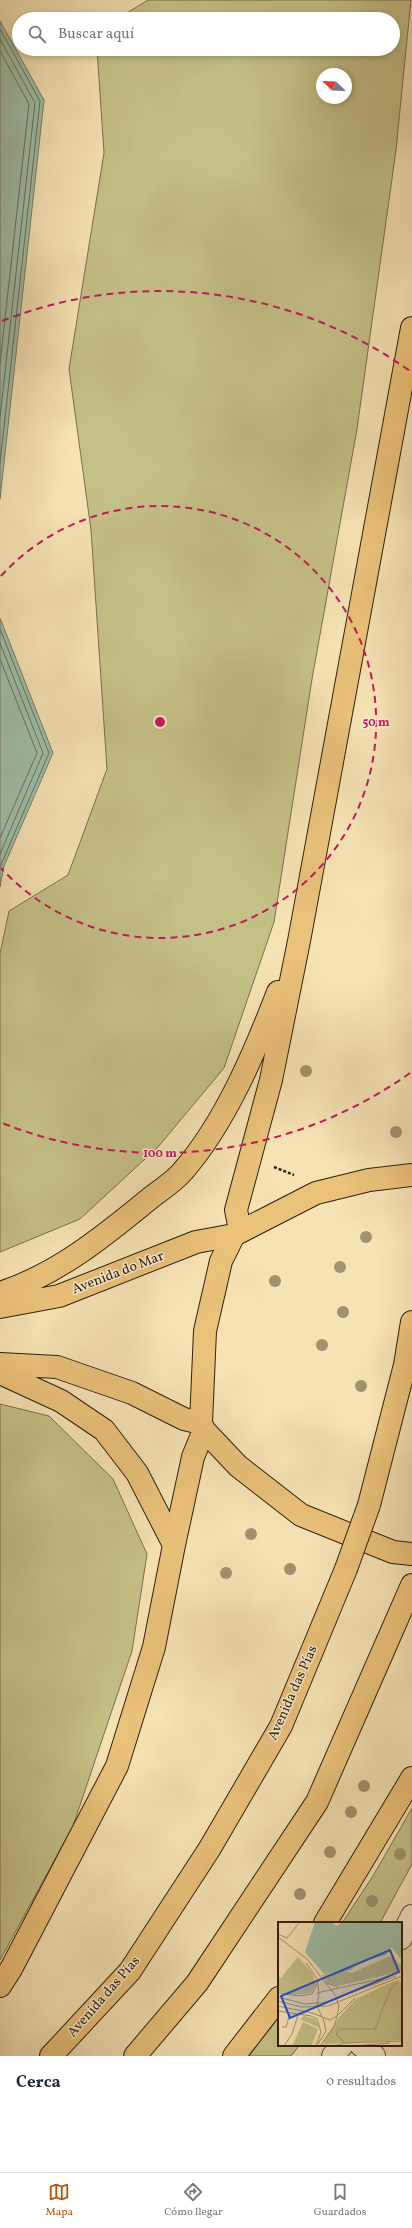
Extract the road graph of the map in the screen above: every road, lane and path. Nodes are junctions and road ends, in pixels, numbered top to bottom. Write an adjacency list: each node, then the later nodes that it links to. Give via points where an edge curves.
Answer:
1 (412, 328): 2 (highway)
2 (299, 941): 4 (highway, via 271,1080 236,1210); 5 (highway, via 256,1049 211,1134 182,1172 104,1237 27,1284)
3 (412, 1175): 4 (highway, Avenida do Mar, via 369,1180 316,1193)
4 (237, 1232): 6 (highway, Avenida do Mar, via 196,1242 59,1296); 10 (highway, via 221,1262 206,1324)
5 (0, 1293)
6 (0, 1307)
7 (412, 1322): 22 (highway, Avenida das Pías, bridge, via 405,1365 369,1505 346,1569 281,1726 210,1848 130,1971)
8 (0, 1364): 10 (highway, via 57,1367 132,1393)
9 (0, 1373): 11 (highway, via 61,1402 104,1430 137,1473)
10 (202, 1427): 11 (highway); 12 (highway, via 238,1466 302,1515 392,1552)
11 (174, 1545): 18 (highway, via 154,1647 117,1766)
12 (412, 1554)
13 (411, 1589): 23 (highway, via 317,1802 197,1984)
14 (412, 1778): 16 (highway)
15 (412, 1918): 17 (street)
16 (326, 1922)
17 (402, 1936)
18 (0, 1986)
19 (278, 1999): 24 (highway)
20 (341, 2046): 25 (street)
21 (361, 2046): 26 (street)
22 (51, 2056)
23 (135, 2056)
24 (234, 2056)
25 (333, 2056)
26 (374, 2056)

